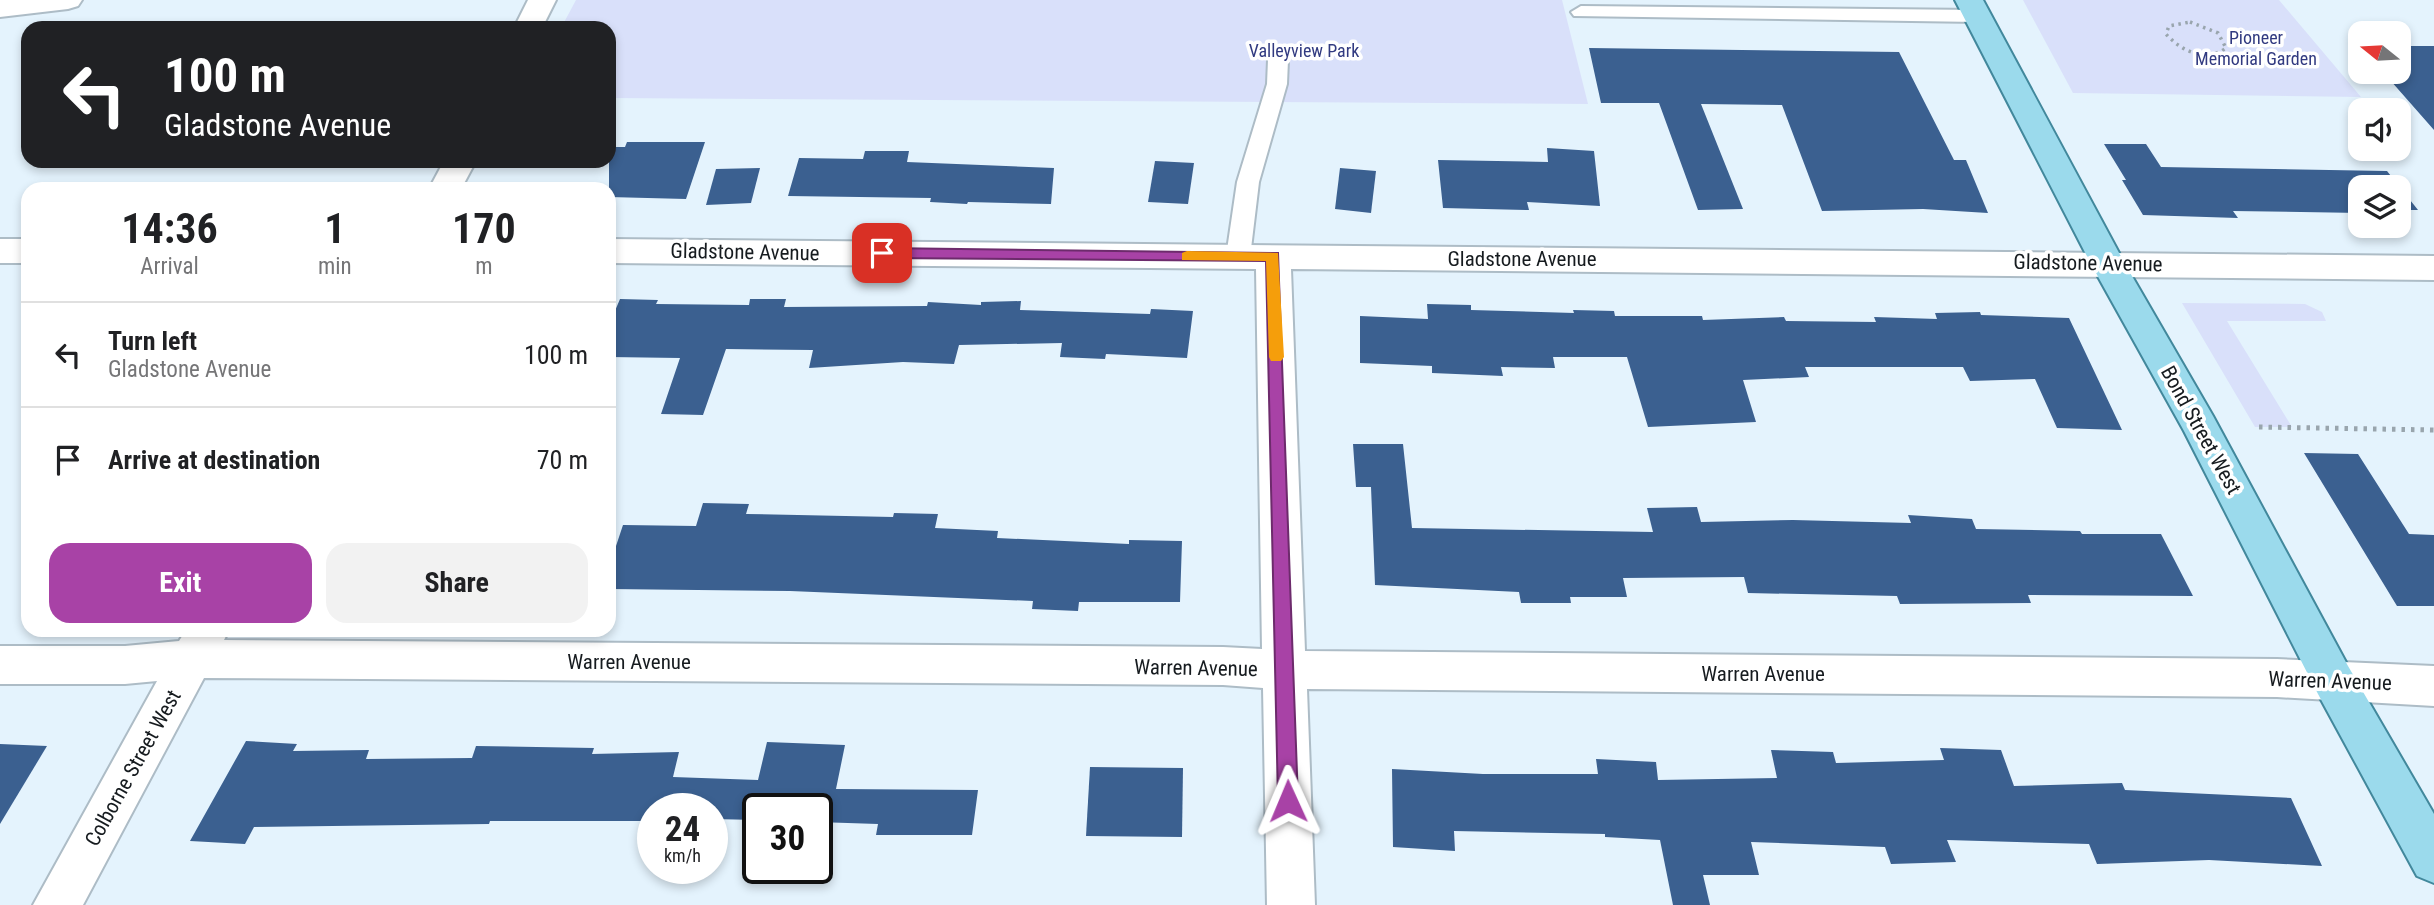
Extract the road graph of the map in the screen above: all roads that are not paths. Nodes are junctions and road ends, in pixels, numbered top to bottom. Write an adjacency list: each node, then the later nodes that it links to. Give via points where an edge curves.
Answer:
1 (68, 0): 3 (street)
2 (542, 0): 7 (street)
3 (34, 4): 4 (street); 8 (street)
4 (0, 8)
5 (1974, 8): 6 (lane); 14 (main road, Bond Street West)
6 (1581, 12)
7 (532, 21)
8 (3, 37)
9 (1278, 60): 13 (lane, via 1277,84 1248,182)
10 (0, 251): 11 (street)
11 (21, 251)
12 (616, 251): 13 (street, Gladstone Avenue)
13 (1255, 257): 14 (street, Gladstone Avenue); 18 (street)
14 (2108, 264): 15 (street, Gladstone Avenue); 19 (main road, Bond Street West, via 2200,426)
15 (2434, 268)
16 (200, 644): 17 (street, Warren Avenue, via 125,664); 18 (street, Warren Avenue); 22 (street, Colborne Street West)
17 (0, 665)
18 (1285, 670): 19 (street, Warren Avenue); 23 (street)
19 (2333, 680): 20 (street, Warren Avenue); 21 (main road, Bond Street West)
20 (2434, 686)
21 (2434, 860)
22 (57, 905)
23 (1290, 905)

